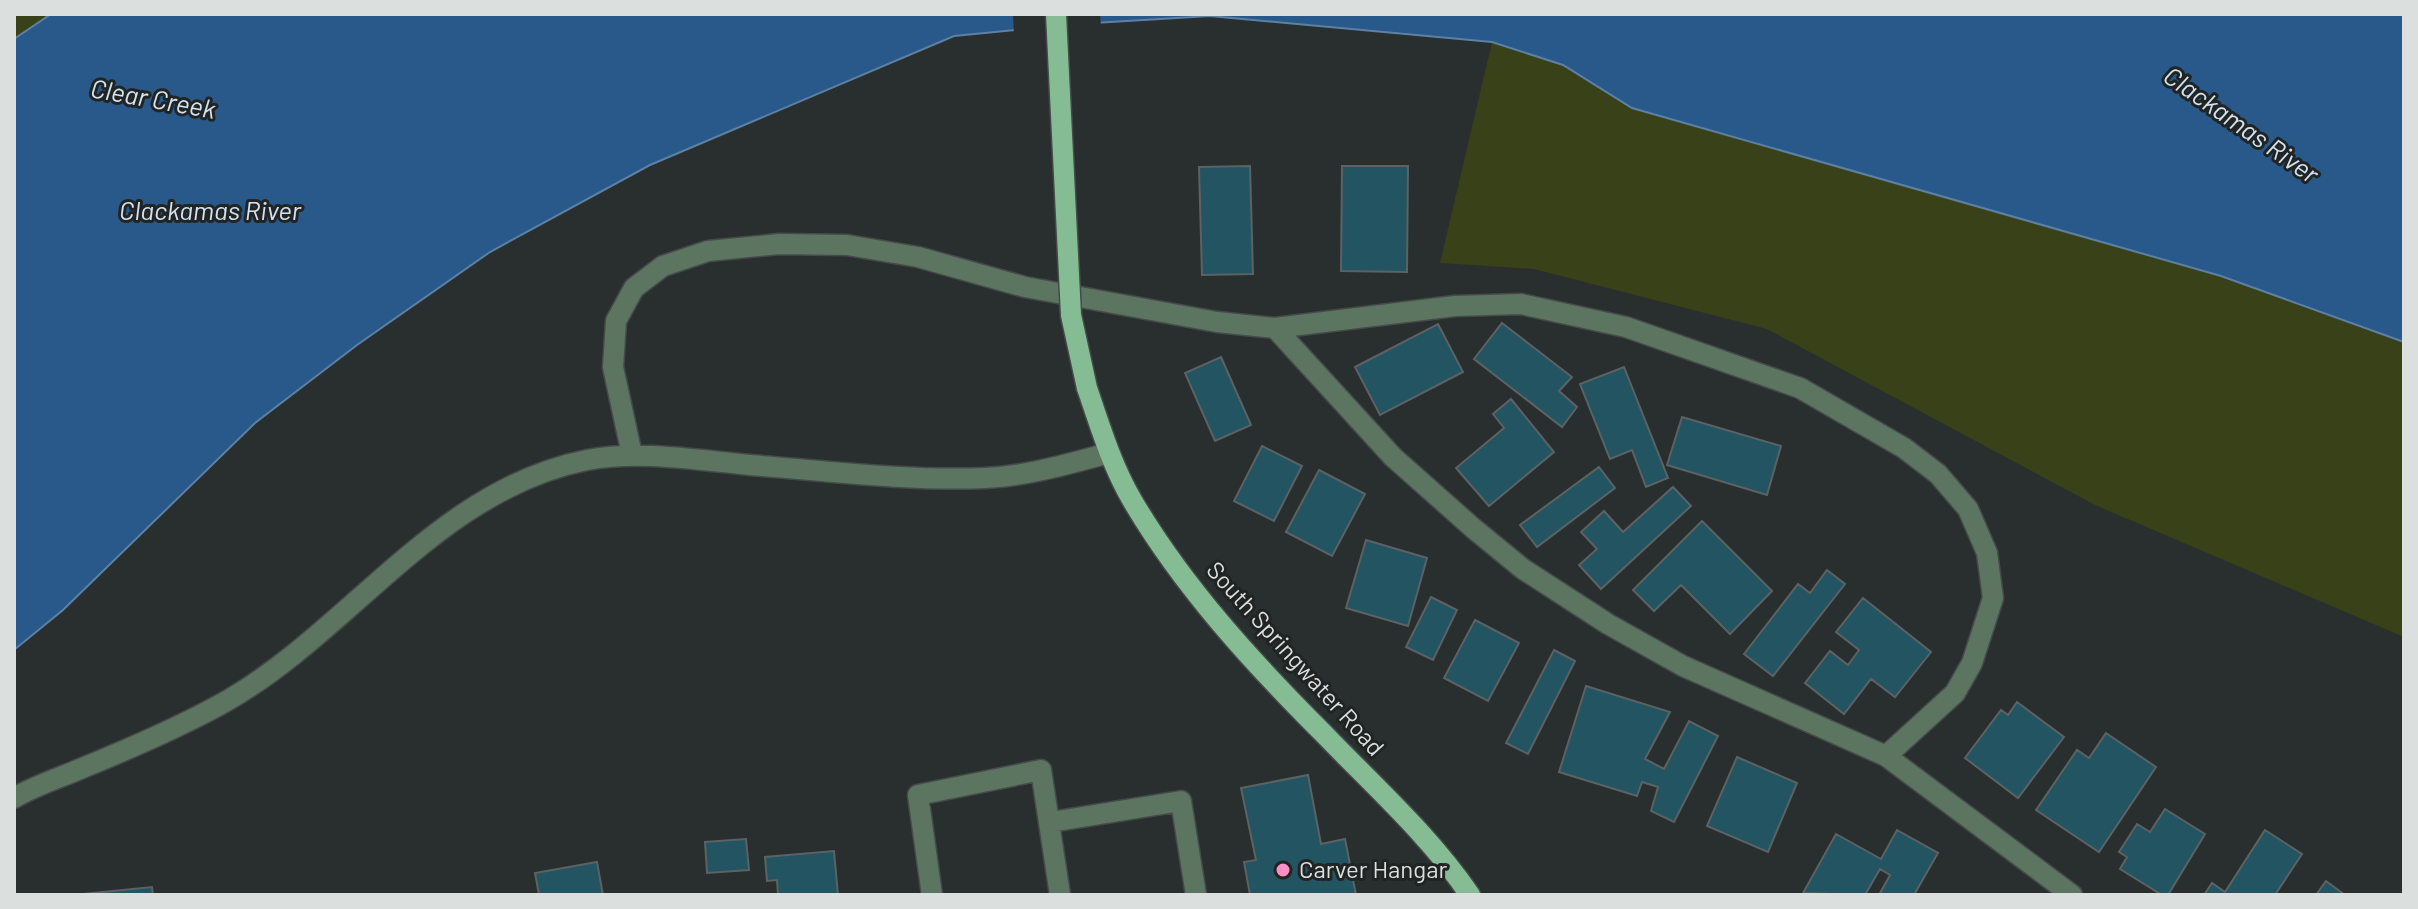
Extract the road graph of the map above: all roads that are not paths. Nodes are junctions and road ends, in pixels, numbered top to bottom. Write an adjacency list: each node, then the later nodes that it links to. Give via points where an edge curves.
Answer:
1 (1056, 14): 3 (main road, South Springwater Road, bridge, via 1071,315)
2 (1275, 328): 4 (lane, via 1025,287 918,257 847,245 708,251 663,266 644,280 616,321 613,367); 5 (lane, via 1393,457 1523,569 1683,666); 5 (lane, via 1455,306 1521,304 1626,327 1800,388 1904,448 1938,474 1968,509 1987,553 1993,598 1972,663 1955,693)
3 (1109, 453): 4 (lane, via 1049,470 987,478 902,478); 11 (main road, South Springwater Road, via 1131,499 1218,620 1421,833)
4 (632, 455): 6 (lane, via 586,460 484,501 407,555 280,665 224,702)
5 (1886, 756): 12 (lane)
6 (14, 798)
7 (1051, 822): 8 (lane, via 1041,770 918,795); 9 (lane); 10 (lane, via 1181,801)
8 (932, 895)
9 (1060, 895)
10 (1196, 895)
11 (1470, 895)
12 (2072, 895)

